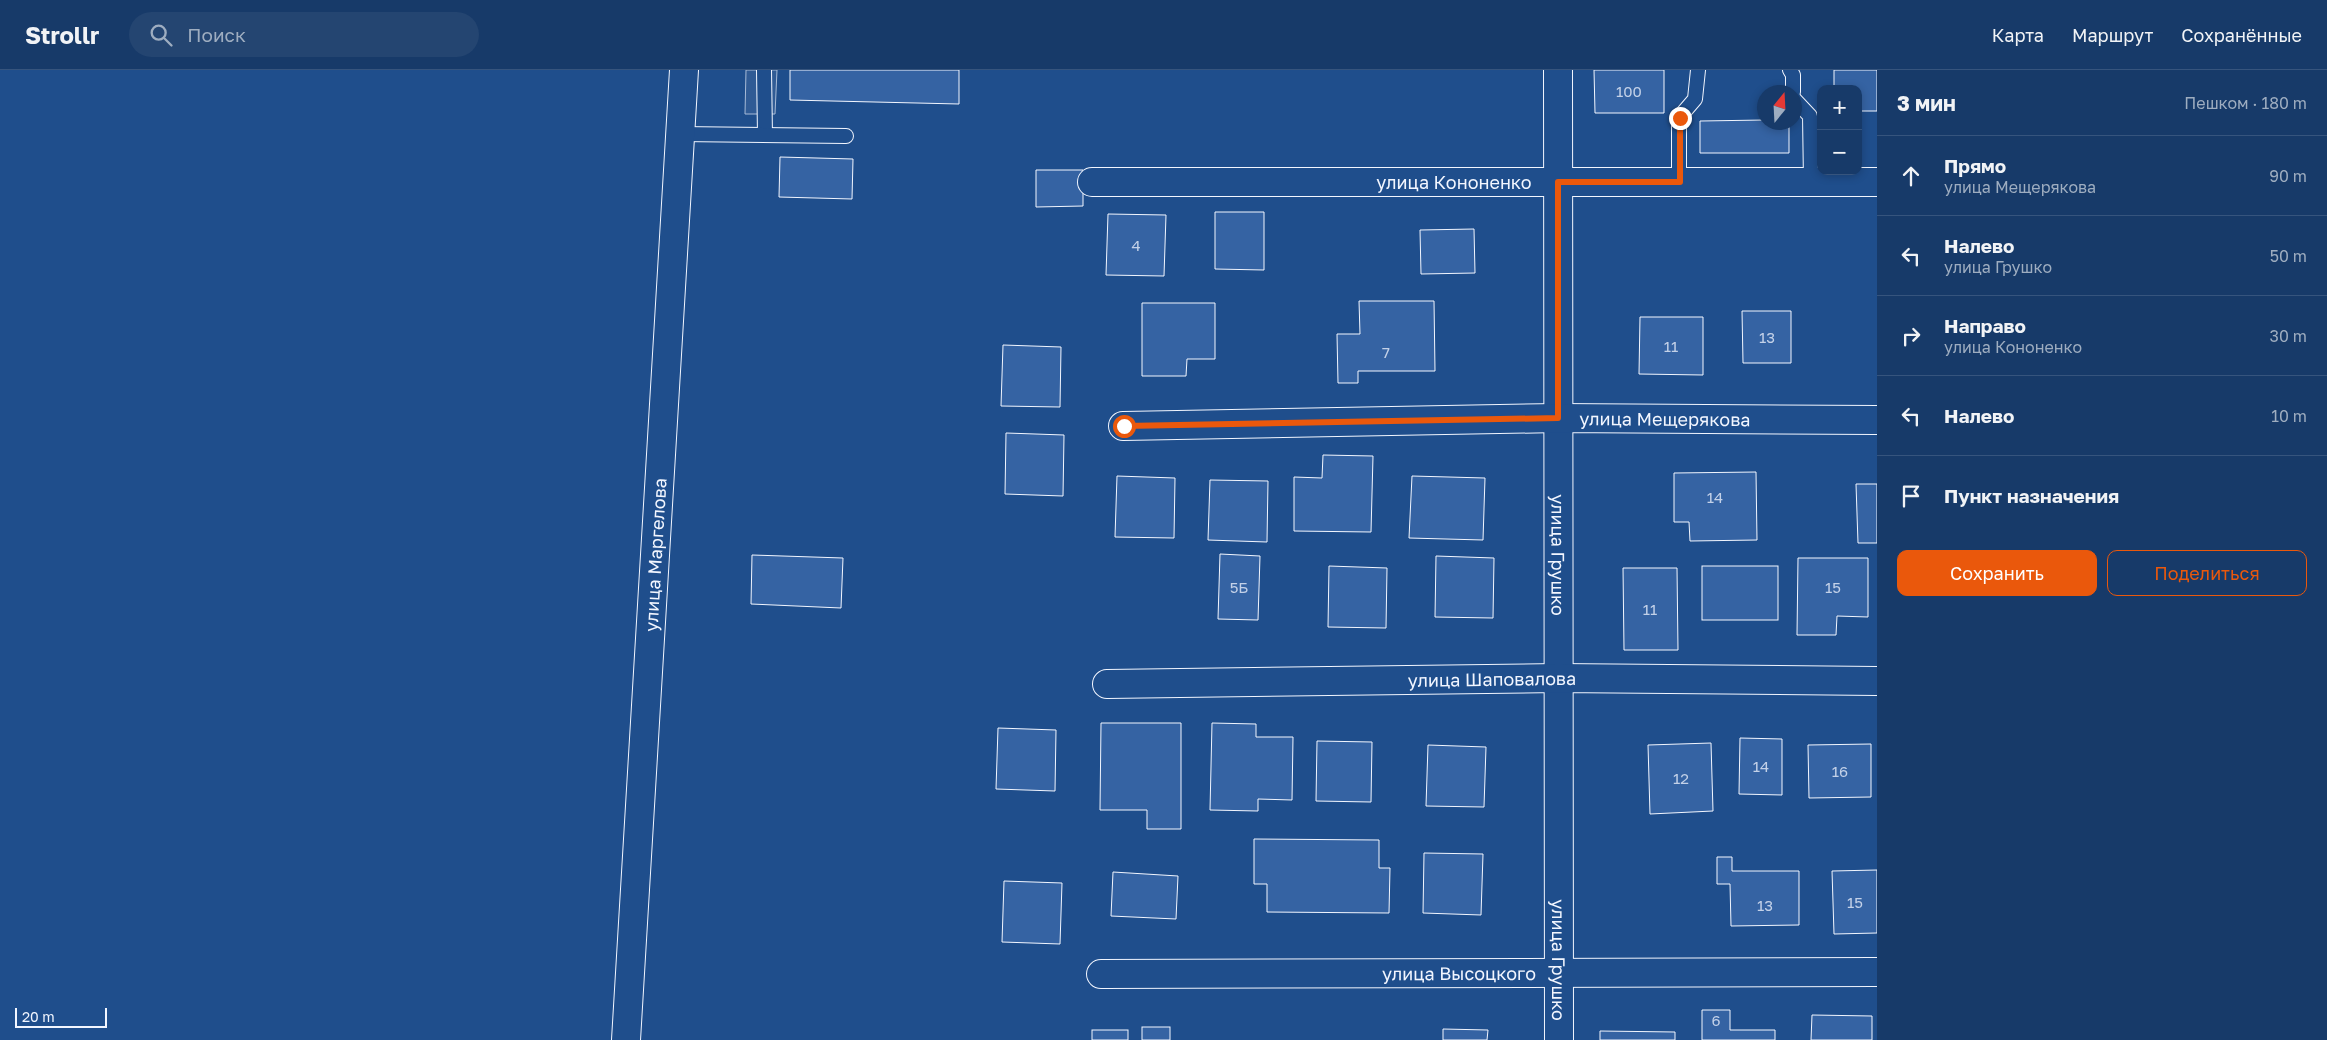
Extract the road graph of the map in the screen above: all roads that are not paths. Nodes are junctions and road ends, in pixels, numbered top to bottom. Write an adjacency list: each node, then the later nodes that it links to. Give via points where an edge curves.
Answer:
1 (684, 70): 8 (street, улица Маргелова)
2 (764, 70): 9 (lane)
3 (1558, 70): 12 (street, улица Грушко)
4 (1698, 70): 13 (lane, via 1695,98 1679,123)
5 (1790, 70): 6 (lane)
6 (1793, 85)
7 (1802, 108): 14 (lane, via 1810,116)
8 (680, 134): 9 (lane); 25 (street, улица Маргелова)
9 (764, 134): 10 (lane)
10 (846, 136)
11 (1092, 182): 12 (street, улица Кононенко)
12 (1558, 182): 13 (street, улица Кононенко); 16 (street, улица Грушко)
13 (1680, 182): 14 (street, улица Кононенко)
14 (1812, 182): 15 (street, улица Кононенко)
15 (1877, 182)
16 (1558, 418): 17 (street, улица Мещерякова); 18 (street, улица Мещерякова); 19 (street, улица Грушко)
17 (1877, 420)
18 (1124, 426)
19 (1558, 678): 20 (street, улица Шаповалова); 21 (street, улица Шаповалова); 22 (street, улица Грушко)
20 (1877, 681)
21 (1106, 684)
22 (1559, 972): 23 (street, улица Высоцкого); 24 (street, улица Высоцкого); 26 (street, улица Грушко)
23 (1877, 972)
24 (1101, 974)
25 (626, 1040)
26 (1559, 1040)

